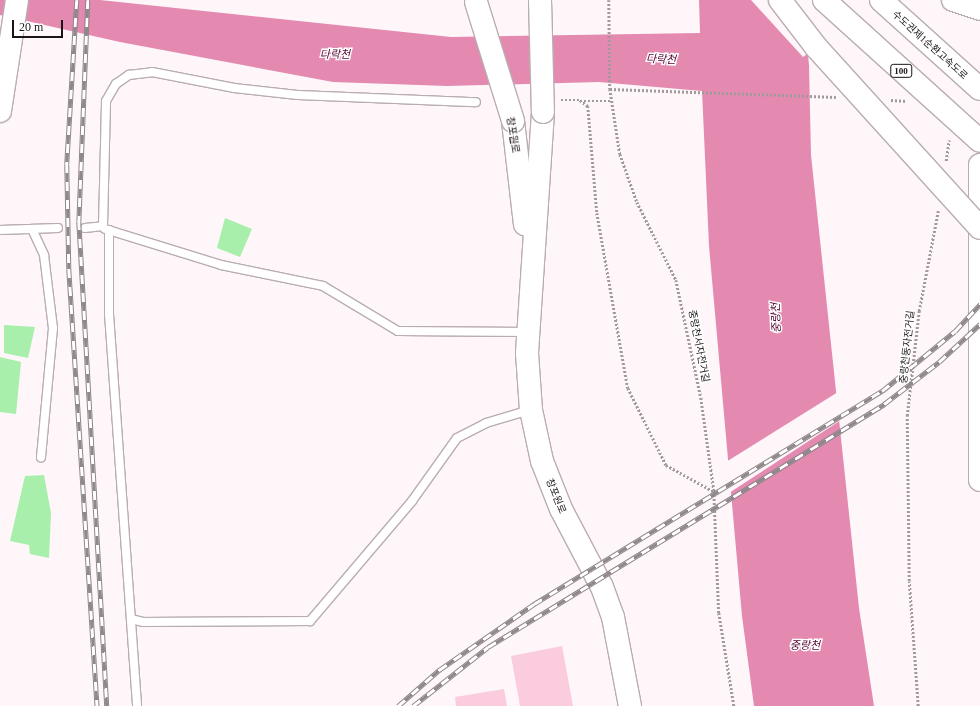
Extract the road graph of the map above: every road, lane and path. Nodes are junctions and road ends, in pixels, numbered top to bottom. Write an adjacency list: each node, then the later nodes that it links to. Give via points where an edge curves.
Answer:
1 (17, 0): 17 (main road)
2 (540, 0): 16 (main road, 창포원로, bridge)
3 (609, 0): 10 (path, 중랑천서자전거길)
4 (780, 0): 25 (main road, bridge, via 816,47)
5 (824, 0): 19 (main road, 100, bridge)
6 (881, 0): 11 (main road, 수도권제1순환고속도로, bridge)
7 (953, 0): 9 (main road)
8 (476, 1): 29 (main road, 창포원로, bridge, via 513,121)
9 (980, 9)
10 (610, 89): 12 (path); 14 (path, 중랑천서자전거길)
11 (980, 89)
12 (845, 98)
13 (584, 101): 14 (path); 16 (path); 34 (path, via 588,106 597,213 628,388 666,465)
14 (612, 101): 34 (path, 중랑천서자전거길, via 628,177 682,298)
15 (476, 102): 27 (lane, via 298,95 234,88 152,72 129,75 116,84 106,101)
16 (550, 106): 29 (main road, 창포원로)
17 (0, 111)
18 (950, 136): 20 (path)
19 (980, 140)
20 (946, 165)
21 (980, 165): 33 (main road)
22 (940, 202): 39 (path, 중랑천동자전거길, via 919,311 907,416 908,581)
23 (58, 228): 26 (lane)
24 (86, 228): 27 (lane)
25 (980, 228)
26 (32, 229): 28 (lane); 32 (lane, via 44,255 53,328)
27 (105, 229): 30 (lane, via 221,265 323,286 398,331); 35 (lane)
28 (0, 230)
29 (530, 275): 30 (main road, 창포원로)
30 (528, 332): 31 (main road, 창포원로)
31 (531, 410): 35 (lane, via 486,424 457,438 412,501 310,621 143,622); 37 (main road, 창포원로, via 542,461 561,509 602,587 612,617)
32 (41, 457)
33 (980, 480)
34 (714, 491): 38 (path, 중랑천서자전거길, via 719,612)
35 (131, 619): 36 (lane)
36 (137, 706)
37 (630, 706)
38 (734, 706)
39 (918, 706)

